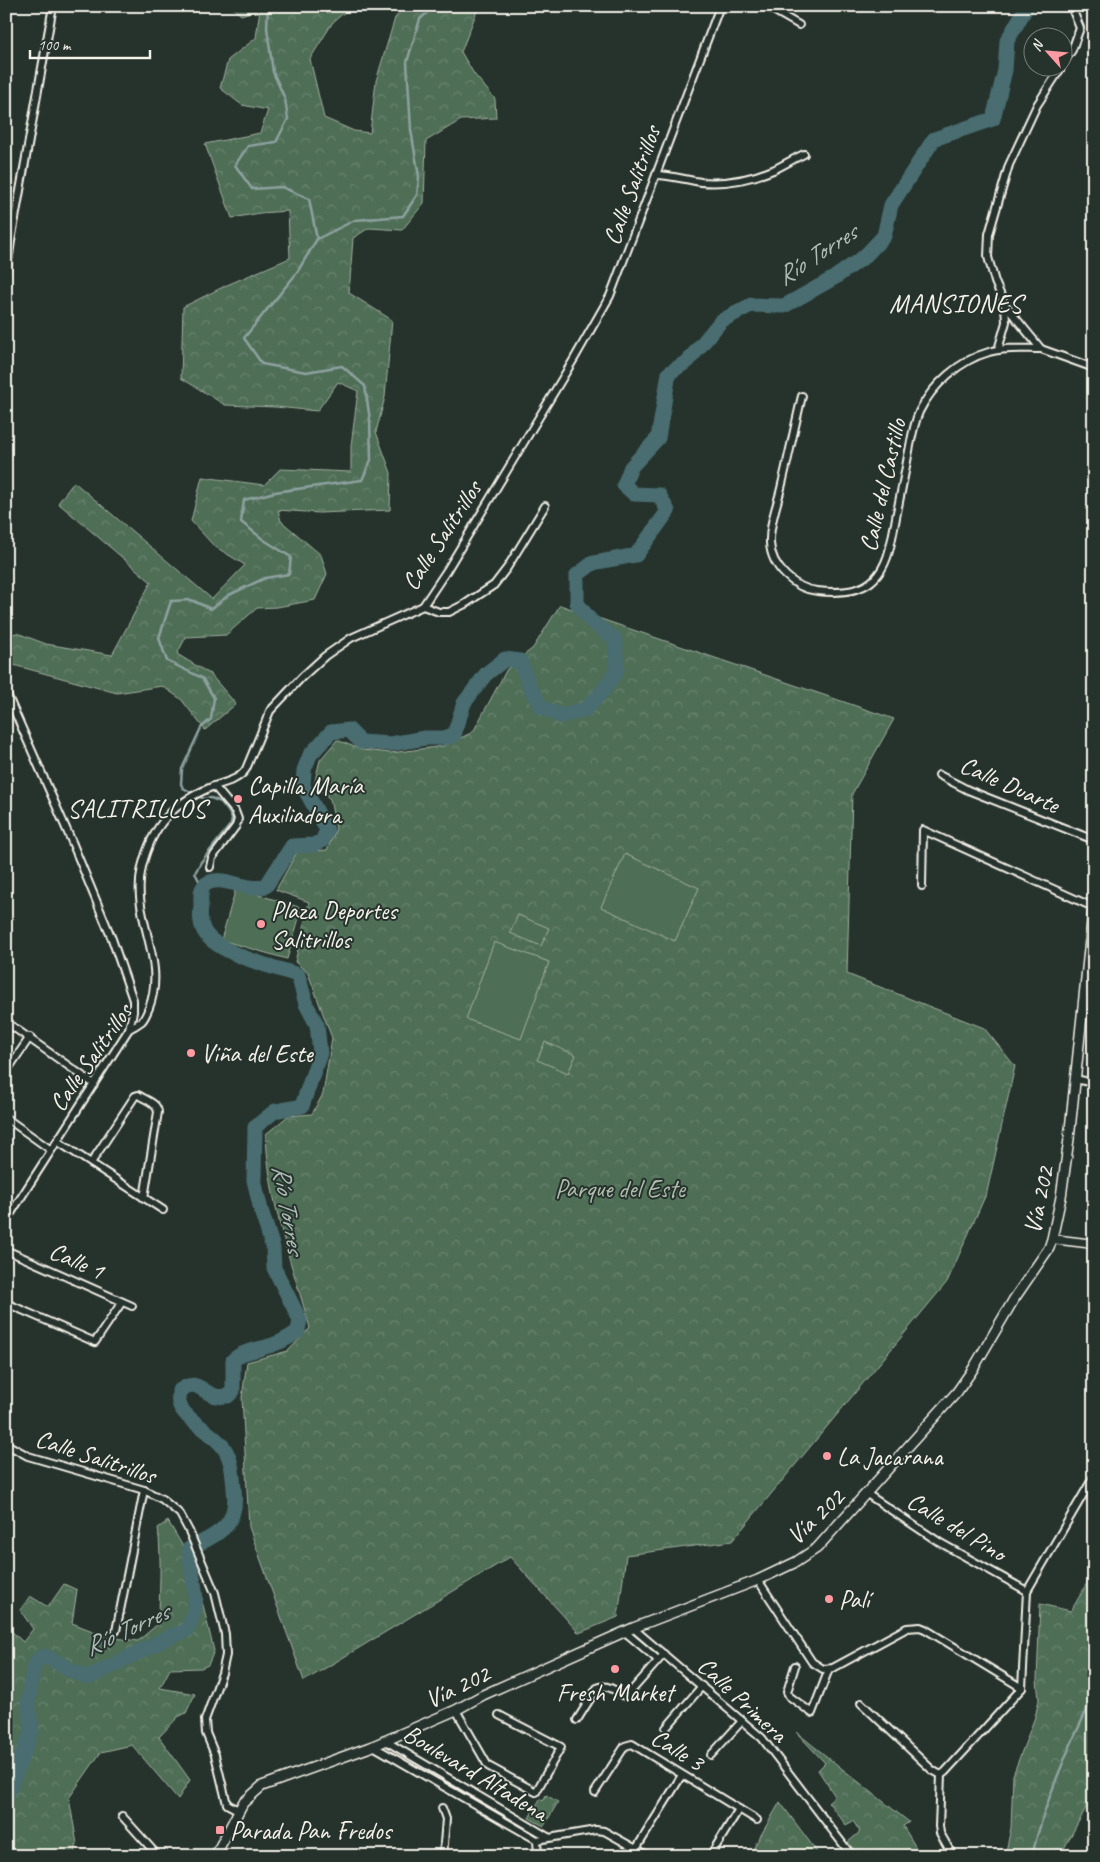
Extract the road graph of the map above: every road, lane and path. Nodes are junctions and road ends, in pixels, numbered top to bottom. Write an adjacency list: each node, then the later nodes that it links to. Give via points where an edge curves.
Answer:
1 (53, 6): 10 (street)
2 (720, 6): 9 (street, Calle Salitrillos)
3 (766, 6): 5 (street)
4 (1071, 7): 6 (street, via 1080,28)
5 (799, 24)
6 (1072, 50)
7 (1054, 78): 11 (street, via 1037,105 1009,165 989,234 988,258)
8 (804, 154): 9 (street, via 773,170 742,179 702,182)
9 (656, 175): 17 (street, Calle Salitrillos, via 610,296)
10 (6, 276)
11 (1005, 305): 12 (street); 13 (street, via 1006,322)
12 (1041, 349): 13 (street, Calle del Castillo); 14 (street)
13 (998, 350): 15 (street, Calle del Castillo, via 958,367 928,399 919,413 912,438 888,556 875,578 841,592 810,590 795,583 774,558 770,544)
14 (1094, 368)
15 (802, 396)
16 (544, 506): 17 (street, via 494,585 449,612)
17 (423, 606): 20 (street, Calle Salitrillos, via 351,638 325,656 270,711 240,777)
18 (6, 692): 26 (street, via 112,939 133,1000)
19 (939, 775): 21 (street, Calle Duarte, via 968,790)
20 (214, 786): 22 (street, via 238,819 212,858); 26 (street, Calle Salitrillos, via 173,809 159,825 150,843 139,886 156,979 154,996 143,1020)
21 (1094, 840)
22 (210, 867)
23 (922, 886): 24 (street, via 923,830)
24 (1093, 904): 29 (main road, Vía 202)
25 (6, 1022): 27 (street)
26 (129, 1029): 31 (street, Calle Salitrillos)
27 (30, 1037): 28 (street); 31 (street)
28 (6, 1072)
29 (1075, 1079): 30 (street); 39 (main road, Vía 202, via 1061,1197)
30 (1094, 1083)
31 (94, 1084): 33 (street, Calle Salitrillos)
32 (6, 1118): 34 (street)
33 (57, 1141): 34 (street, Calle Salitrillos); 35 (street)
34 (51, 1150): 38 (street, Calle Salitrillos)
35 (91, 1163): 36 (street); 36 (street, via 135,1096 155,1105 158,1112)
36 (144, 1198): 37 (street)
37 (163, 1210)
38 (6, 1221)
39 (1052, 1239): 40 (street); 48 (main road, Vía 202, via 957,1392)
40 (1094, 1244)
41 (6, 1250): 42 (street, Calle 1)
42 (122, 1302): 43 (street, via 94,1342); 44 (street, Calle 1)
43 (6, 1303)
44 (132, 1306)
45 (6, 1444): 47 (street, Calle Salitrillos, via 28,1456)
46 (1094, 1476): 50 (street)
47 (144, 1490): 52 (street); 77 (street, Calle Salitrillos, via 180,1514 215,1593 225,1634 226,1655 205,1720 206,1732 227,1804)
48 (867, 1494): 49 (main road, Vía 202, via 817,1548); 50 (street, Calle del Pino, via 939,1542)
49 (758, 1580): 51 (main road, Vía 202); 56 (street, via 812,1662)
50 (1027, 1591): 58 (street)
51 (629, 1630): 53 (street, Calle Primera); 54 (street, Calle Primera); 60 (main road, Vía 202)
52 (116, 1631)
53 (664, 1654): 54 (street); 57 (street, Calle Primera)
54 (658, 1660): 62 (street, via 626,1697 609,1687 597,1688)
55 (795, 1666): 56 (street, via 787,1692 812,1713)
56 (829, 1669): 58 (street, via 907,1628 920,1627)
57 (702, 1686): 63 (street, Calle Primera); 64 (street)
58 (1022, 1688): 69 (street)
59 (861, 1703): 69 (street, via 932,1770)
60 (456, 1710): 61 (street, via 488,1766 536,1792 560,1747); 65 (main road, Vía 202)
61 (499, 1715)
62 (577, 1720)
63 (742, 1720): 67 (street); 89 (street, Calle Primera, via 762,1738)
64 (666, 1728)
65 (384, 1740): 66 (main road, Vía 202); 68 (street, Boulevard Altadena)
66 (373, 1746): 70 (street, Boulevard Altadena); 77 (main road, Vía 202, via 262,1786)
67 (711, 1755)
68 (428, 1766): 70 (street); 73 (street, Boulevard Altadena)
69 (941, 1774): 90 (street, via 940,1834)
70 (423, 1775): 74 (street, Boulevard Altadena)
71 (682, 1775): 72 (street, Calle 3, via 636,1745 628,1744); 76 (street, Calle 3); 82 (street)
72 (595, 1792)
73 (484, 1799): 74 (street); 80 (street, Boulevard Altadena)
74 (479, 1807): 81 (street, Boulevard Altadena)
75 (442, 1808): 85 (street, via 446,1818)
76 (739, 1809): 79 (street, Calle 3); 88 (street)
77 (238, 1810): 84 (main road, Vía 202)
78 (122, 1816): 83 (street)
79 (757, 1820)
80 (548, 1837): 81 (street); 82 (street, via 604,1831)
81 (537, 1840): 86 (street)
82 (636, 1849): 87 (street)
83 (158, 1856)
84 (215, 1856)
85 (443, 1856)
86 (538, 1856)
87 (648, 1856)
88 (710, 1856)
89 (852, 1856)
90 (953, 1856)

